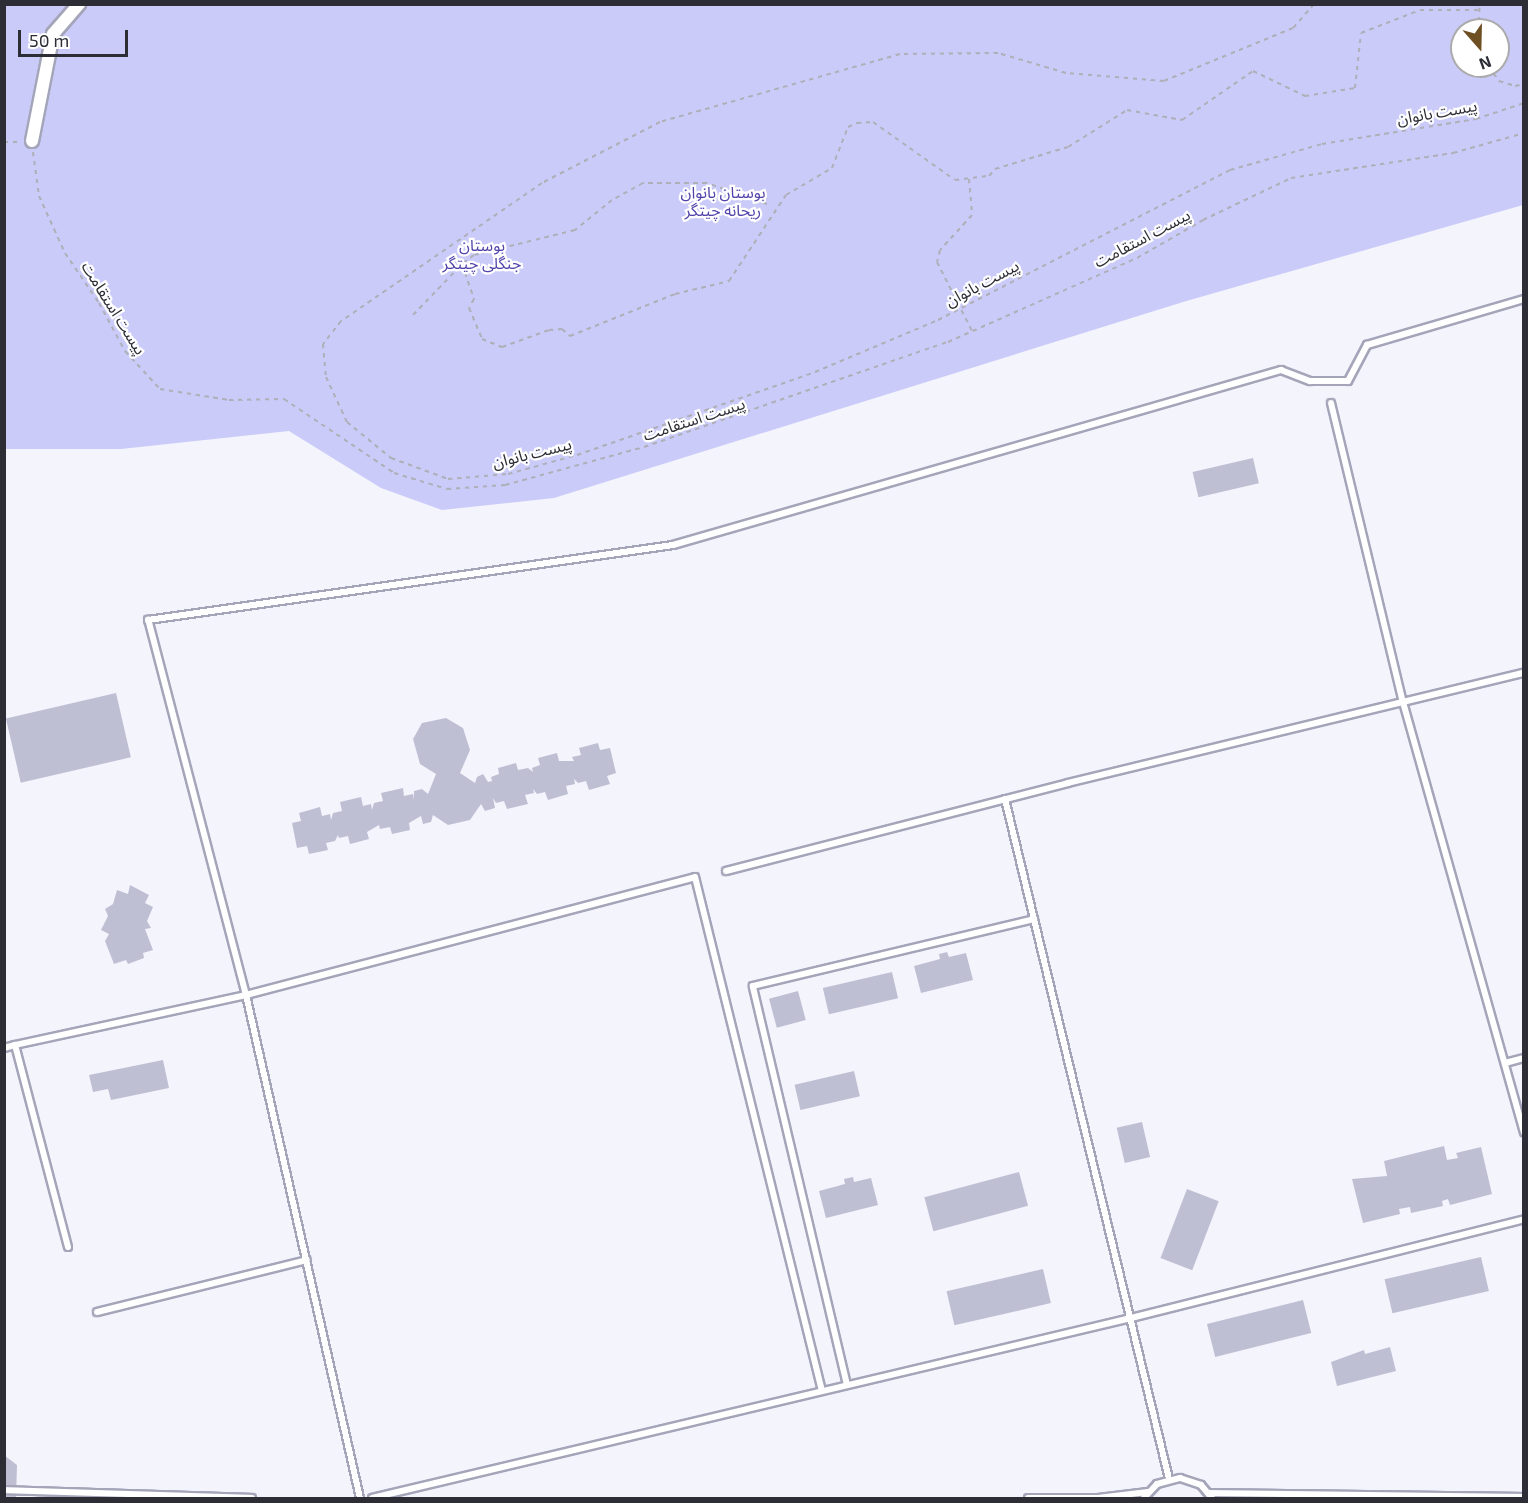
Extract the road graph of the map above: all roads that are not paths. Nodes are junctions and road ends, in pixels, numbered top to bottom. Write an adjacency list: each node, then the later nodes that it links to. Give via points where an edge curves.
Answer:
1 (79, 4): 2 (street, via 53,34)
2 (32, 141)
3 (1524, 299): 10 (lane, via 1367,345 1348,381 1310,381 1281,370 673,545 148,620)
4 (1331, 403): 6 (lane)
5 (1524, 673): 6 (lane)
6 (1403, 702): 7 (lane); 14 (lane)
7 (1005, 799): 8 (lane); 9 (lane)
8 (726, 871)
9 (1034, 919): 20 (lane); 21 (lane, via 753,986)
10 (246, 995): 11 (lane); 18 (lane); 22 (lane, via 694,877)
11 (15, 1045): 12 (lane); 17 (lane)
12 (4, 1048)
13 (1524, 1058): 14 (lane)
14 (1505, 1063): 15 (lane)
15 (1524, 1132)
16 (1524, 1219): 20 (lane)
17 (68, 1247)
18 (307, 1260): 19 (lane); 29 (lane)
19 (97, 1312)
20 (1131, 1318): 21 (lane); 23 (lane)
21 (848, 1385): 22 (lane)
22 (822, 1391): 30 (lane)
23 (1169, 1479): 25 (lane); 26 (lane, via 1191,1481)
24 (4, 1490): 28 (lane)
25 (1146, 1495): 31 (lane)
26 (1210, 1496): 27 (lane)
27 (1524, 1497)
28 (252, 1498)
29 (360, 1498)
30 (372, 1498)
31 (1028, 1498)

